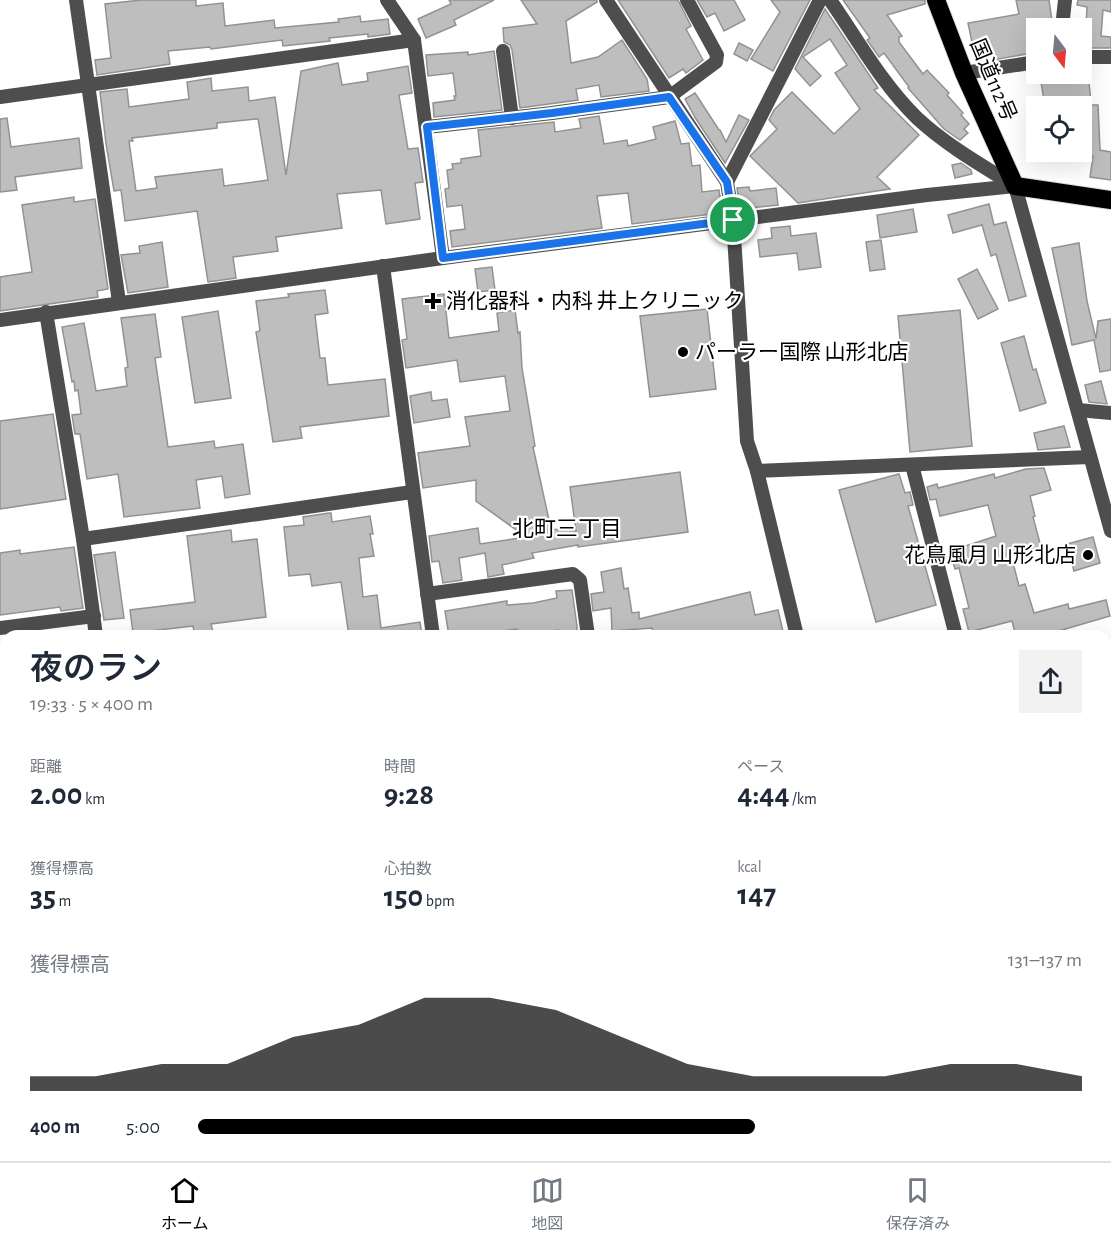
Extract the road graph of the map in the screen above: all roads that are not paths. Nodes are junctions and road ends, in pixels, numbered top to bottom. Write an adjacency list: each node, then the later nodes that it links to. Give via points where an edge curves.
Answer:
1 (76, 0): 16 (street)
2 (387, 0): 10 (street)
3 (606, 0): 17 (street)
4 (687, 0): 17 (street, via 717,55 716,62)
5 (820, 0): 21 (street)
6 (830, 0): 22 (street, via 877,70 916,117 951,146)
7 (936, 0): 15 (highway, 国道112号)
8 (1065, 0): 9 (street)
9 (1063, 18)
10 (414, 40): 16 (street); 20 (street)
11 (503, 51): 19 (street)
12 (1092, 57): 13 (street)
13 (1111, 57)
14 (1026, 64): 15 (street)
15 (964, 73): 22 (highway, 国道112号)
16 (89, 86): 18 (street); 27 (street)
17 (669, 97): 19 (street); 21 (street)
18 (0, 98)
19 (512, 118): 20 (street)
20 (427, 127): 25 (street)
21 (727, 182): 24 (street)
22 (1015, 186): 23 (highway); 24 (street); 30 (street)
23 (1111, 200)
24 (733, 220): 25 (street); 34 (street, via 747,441)
25 (443, 258): 26 (street)
26 (383, 266): 27 (street); 35 (street)
27 (119, 302): 28 (street)
28 (46, 312): 29 (street); 37 (street)
29 (0, 320)
30 (1078, 410): 31 (street); 32 (street)
31 (1111, 413)
32 (1090, 457): 33 (street); 36 (street)
33 (912, 465): 34 (street); 45 (street)
34 (757, 471): 44 (street)
35 (412, 492): 37 (street); 38 (street)
36 (1111, 531)
37 (83, 539): 39 (street)
38 (427, 594): 42 (street); 43 (street, via 573,574 580,580)
39 (94, 616): 40 (street); 41 (street)
40 (0, 628)
41 (95, 630)
42 (432, 630)
43 (587, 630)
44 (795, 630)
45 (954, 630)

